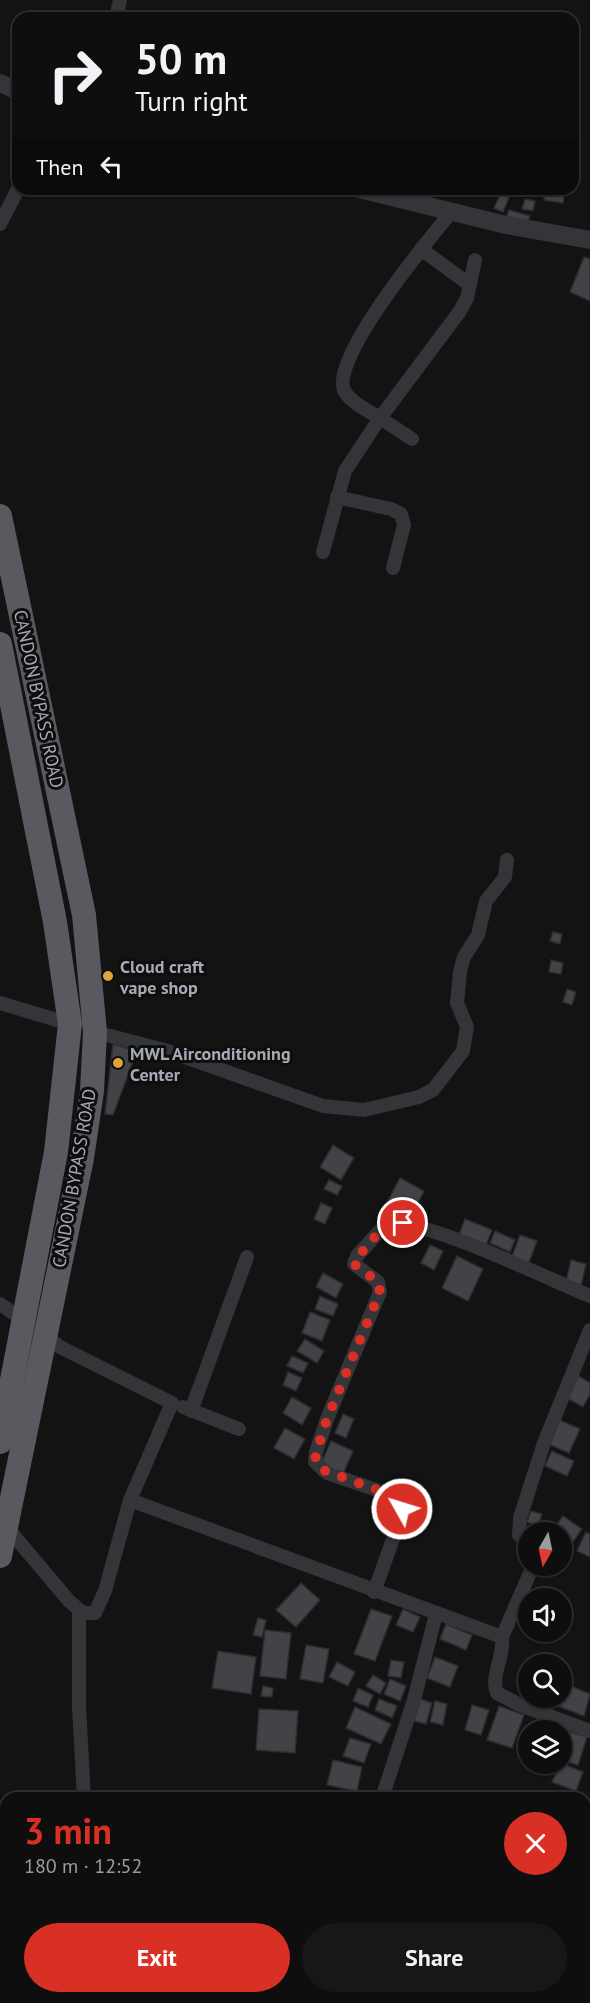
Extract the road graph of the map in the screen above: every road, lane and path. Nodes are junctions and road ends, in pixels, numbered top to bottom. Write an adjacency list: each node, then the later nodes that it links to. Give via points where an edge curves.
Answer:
1 (15, 195): 4 (street)
2 (384, 195): 3 (street)
3 (452, 211): 5 (street); 6 (street)
4 (0, 224)
5 (590, 240)
6 (422, 249): 8 (street); 9 (street, via 356,341 342,377 348,397)
7 (475, 260): 8 (street)
8 (470, 285): 9 (street, via 460,311)
9 (380, 418): 10 (street); 11 (street, via 349,462)
10 (412, 439)
11 (337, 497): 13 (street); 14 (street, via 401,514 404,525)
12 (0, 516): 16 (highway, CANDON BYPASS ROAD)
13 (323, 552)
14 (393, 568)
15 (0, 644): 17 (highway, CANDON BYPASS ROAD)
16 (40, 711): 17 (highway); 21 (highway, CANDON BYPASS ROAD, via 84,915)
17 (15, 716): 20 (highway, CANDON BYPASS ROAD, via 55,922)
18 (507, 860): 21 (street, via 505,877 486,901 478,935 460,972 457,1003 466,1027 463,1051 433,1090 419,1097 364,1110 323,1106 168,1052)
19 (0, 1004): 20 (street)
20 (70, 1024): 25 (highway, CANDON BYPASS ROAD, via 56,1152)
21 (95, 1032): 27 (highway, CANDON BYPASS ROAD, via 92,1091 82,1158)
22 (247, 1257): 29 (street)
23 (590, 1296): 37 (street, via 464,1243 403,1223 386,1224 357,1256 354,1264 378,1282 380,1292 327,1419 315,1462 327,1473 394,1496 402,1503)
24 (0, 1304): 25 (street)
25 (23, 1320): 27 (street); 31 (highway, CANDON BYPASS ROAD)
26 (590, 1330): 34 (street, via 544,1443)
27 (43, 1334): 28 (street, via 60,1347); 33 (highway, CANDON BYPASS ROAD)
28 (172, 1403): 29 (street); 32 (street)
29 (191, 1411): 30 (street)
30 (240, 1429)
31 (0, 1442)
32 (130, 1500): 37 (street); 38 (street, via 99,1606 90,1614)
33 (3, 1522): 35 (highway, CANDON BYPASS ROAD); 38 (street)
34 (520, 1522)
35 (0, 1556)
36 (529, 1576): 40 (street)
37 (374, 1592): 39 (street)
38 (79, 1610): 42 (street)
39 (435, 1614): 40 (street); 43 (street, via 414,1700)
40 (502, 1637): 41 (street, via 497,1693)
41 (590, 1731)
42 (84, 1792)
43 (384, 1792)

